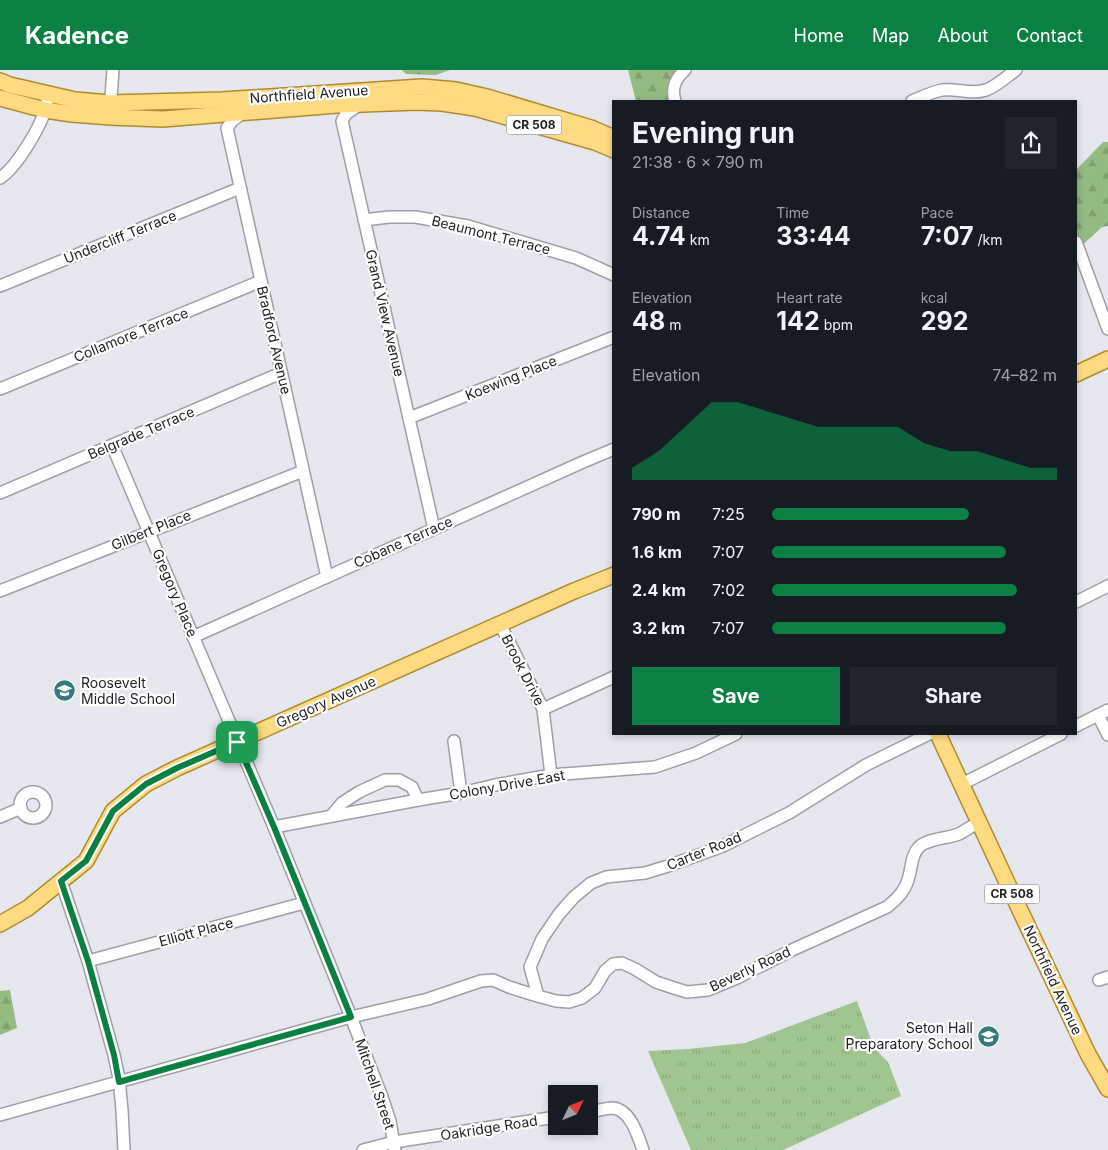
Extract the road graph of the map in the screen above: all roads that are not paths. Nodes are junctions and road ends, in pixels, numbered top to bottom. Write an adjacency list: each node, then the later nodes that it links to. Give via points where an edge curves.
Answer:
1 (113, 70): 13 (street)
2 (685, 70): 8 (street, via 675,82)
3 (1016, 70): 9 (street, via 986,90 944,90)
4 (0, 81): 5 (main road, Northfield Avenue / CR 508)
5 (48, 94): 12 (street); 13 (main road, Northfield Avenue / CR 508)
6 (0, 98): 12 (main road, Northfield Avenue / CR 508)
7 (337, 99): 10 (main road, Northfield Avenue / CR 508); 11 (main road, Northfield Avenue / CR 508); 14 (main road, Northfield Avenue / CR 508); 15 (main road, Northfield Avenue / CR 508, via 422,87 456,90)
8 (675, 100)
9 (914, 100)
10 (360, 104): 16 (main road, Northfield Avenue / CR 508, via 416,102 474,108); 19 (street, Grand View Avenue, via 342,121)
11 (222, 107): 13 (main road, Northfield Avenue / CR 508); 14 (main road, Northfield Avenue / CR 508)
12 (45, 110): 13 (main road, Northfield Avenue / CR 508, via 72,114); 17 (street, via 21,154 7,174)
13 (110, 110)
14 (245, 112): 18 (street, Bradford Avenue, via 227,128)
15 (612, 137)
16 (612, 149)
17 (0, 178)
18 (240, 188): 22 (street, Bradford Avenue); 23 (street, Undercliff Terrace)
19 (364, 220): 21 (street, Beaumont Terrace, via 415,217 468,226 576,258); 30 (street, Grand View Avenue)
20 (1077, 245): 24 (street)
21 (612, 274)
22 (261, 282): 27 (street, Bradford Avenue); 29 (street, Collamore Terrace)
23 (0, 286)
24 (1108, 329)
25 (612, 338): 30 (street, Koewing Place)
26 (1108, 359): 28 (main road)
27 (281, 373): 31 (street, Belgrade Terrace); 33 (street, Bradford Avenue)
28 (1077, 374)
29 (0, 389)
30 (408, 418): 35 (street, Grand View Avenue)
31 (112, 445): 34 (street, Belgrade Terrace); 36 (street, Gregory Place)
32 (612, 450): 35 (street, Cobane Terrace)
33 (303, 471): 36 (street, Gilbert Place); 38 (street, Bradford Avenue)
34 (0, 493)
35 (434, 529): 38 (street, Cobane Terrace)
36 (148, 531): 40 (street, Gilbert Place); 43 (street, Gregory Place)
37 (612, 576): 42 (main road, Gregory Avenue)
38 (327, 577): 43 (street, Cobane Terrace)
39 (1108, 586): 41 (street)
40 (0, 591)
41 (1077, 602)
42 (500, 624): 45 (street, Brook Drive); 54 (main road, Gregory Avenue)
43 (193, 637): 54 (street, Gregory Place)
44 (612, 678): 45 (street)
45 (543, 708): 55 (street, Brook Drive)
46 (1103, 713): 47 (street); 52 (street)
47 (1077, 726)
48 (734, 735): 55 (street, Colony Drive East, via 655,767)
49 (927, 735): 68 (street, Carter Road, via 866,765 789,813 723,846 645,873 606,877 590,883 559,914 542,940 530,967)
50 (938, 735): 56 (main road, Northfield Avenue / CR 508)
51 (1059, 735): 56 (street)
52 (1108, 735)
53 (454, 741): 57 (street)
54 (237, 742): 63 (street, Mitchell Street); 64 (main road, Gregory Avenue, via 146,784 113,811 86,861)
55 (552, 775): 57 (street, Colony Drive East)
56 (962, 784): 62 (main road, Northfield Avenue / CR 508)
57 (461, 794): 58 (street, Colony Drive East)
58 (418, 800): 60 (street, Colony Drive East); 60 (street, via 412,787 399,780 385,780 342,803)
59 (21, 808): 61 (street)
60 (331, 816): 63 (street, Colony Drive East)
61 (0, 817)
62 (979, 822): 68 (street, Beverly Road, via 959,834 927,842 920,847 914,854 904,889 887,907 719,986 687,992 656,982 622,963 613,964 595,988 582,998 569,1002); 71 (main road, Northfield Avenue / CR 508, via 1088,1054)
63 (274, 827): 65 (street, Mitchell Street)
64 (61, 881): 66 (main road, Gregory Avenue, via 28,908); 67 (street)
65 (304, 903): 67 (street, Elliott Place); 69 (street, Mitchell Street)
66 (0, 924)
67 (88, 961): 70 (street)
68 (538, 996): 69 (street, Beverly Road, via 493,980 481,981 428,999)
69 (351, 1017): 70 (street, Beverly Road); 75 (street, Mitchell Street, via 382,1097)
70 (119, 1082): 73 (street, Beverly Road); 76 (street)
71 (1107, 1084)
72 (598, 1110): 78 (street, via 613,1108 629,1118)
73 (0, 1115)
74 (548, 1118): 75 (street, Oakridge Road)
75 (395, 1146): 77 (street, Oakridge Road)
76 (124, 1150)
77 (362, 1150)
78 (643, 1150)

